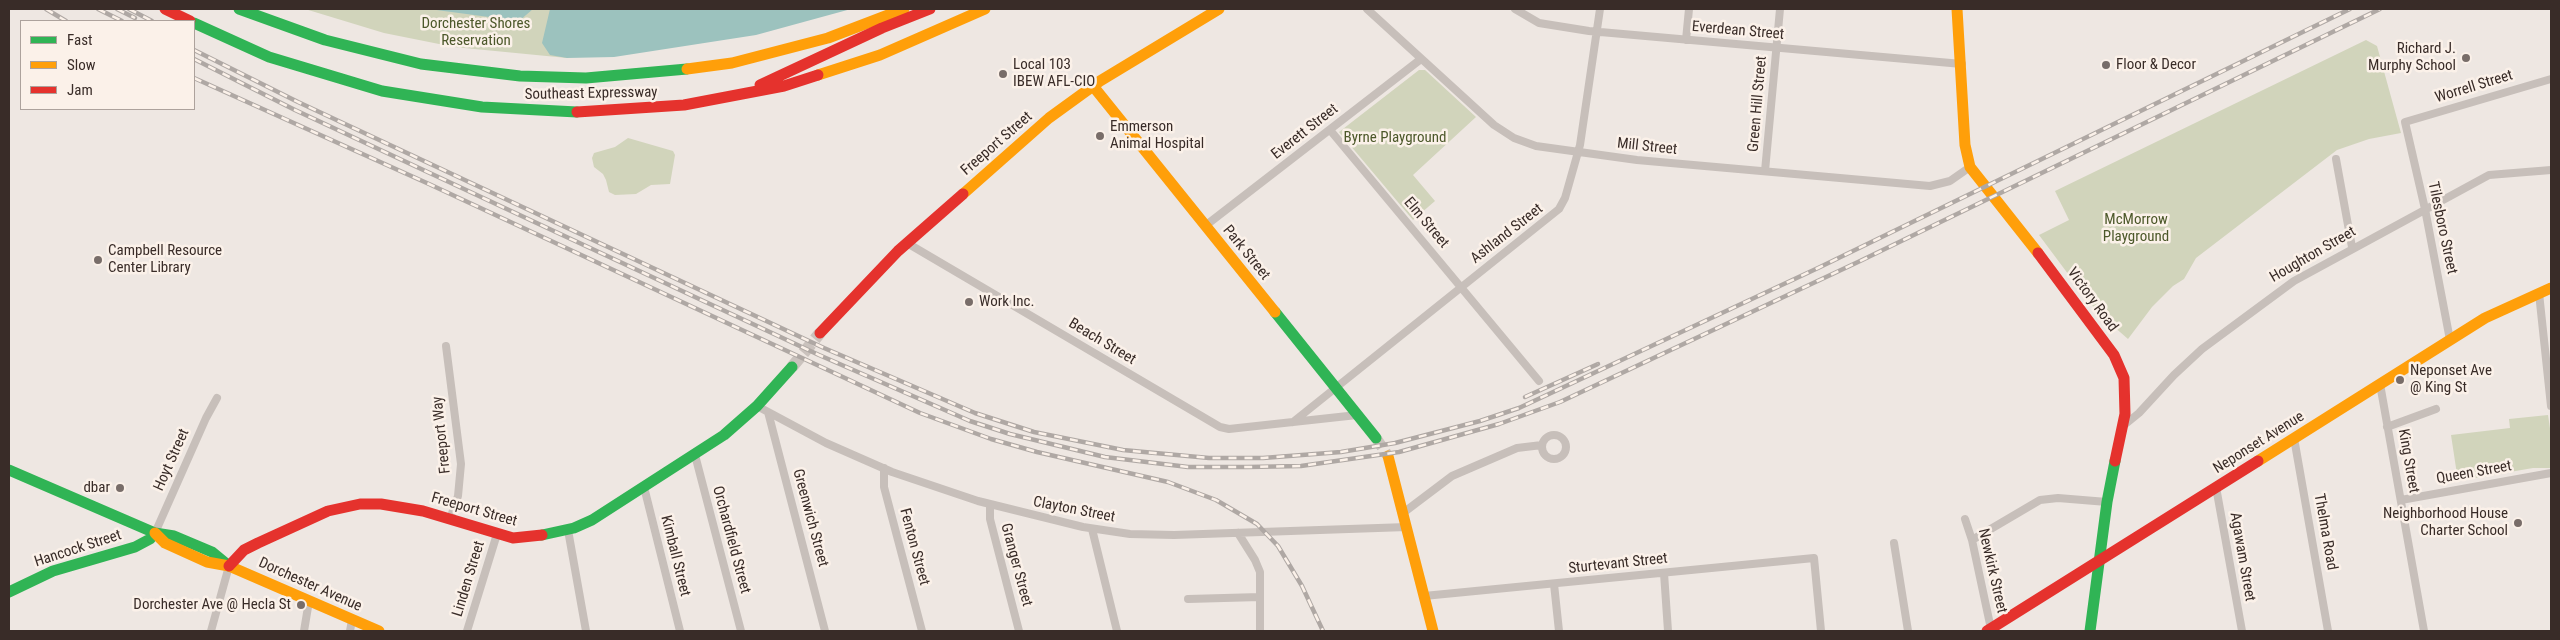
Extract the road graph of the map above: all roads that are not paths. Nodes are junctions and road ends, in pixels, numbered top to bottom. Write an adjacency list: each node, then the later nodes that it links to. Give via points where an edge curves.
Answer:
1 (165, 9): 14 (main road)
2 (239, 9): 20 (main road, Southeast Expressway, via 324,40 388,58 520,76 586,78 651,74 717,66)
3 (904, 9): 20 (main road, Southeast Expressway)
4 (930, 9): 16 (main road)
5 (939, 9): 16 (main road)
6 (986, 9): 25 (main road, Southeast Expressway, via 848,66 784,86)
7 (1219, 9): 24 (main road, Freeport Street)
8 (1367, 9): 21 (street, Mill Street)
9 (1515, 9): 17 (street, Everdean Street, via 1539,23)
10 (1600, 9): 17 (street, Ashland Street)
11 (1689, 9): 18 (street)
12 (1780, 9): 19 (street, Green Hill Street)
13 (1957, 9): 22 (main road, Victory Road)
14 (188, 20)
15 (195, 23): 25 (main road, Southeast Expressway, via 254,51 308,71 382,91 448,103 582,112 650,108)
16 (882, 28): 20 (main road); 25 (main road)
17 (1596, 32): 18 (street, Everdean Street); 28 (street, Ashland Street)
18 (1686, 40): 19 (street, Everdean Street)
19 (1776, 48): 22 (street, Everdean Street); 32 (street, Green Hill Street)
20 (781, 51)
21 (1421, 59): 27 (street, Everett Street); 28 (street, Mill Street, via 1509,135 1536,146)
22 (1962, 64): 30 (main road, Victory Road, via 1965,145)
23 (2551, 79): 26 (street, Worrell Street)
24 (1093, 86): 34 (main road, Park Street); 35 (main road, Freeport Street, via 1035,130)
25 (734, 97)
26 (2405, 122): 33 (street, Tilesboro Street)
27 (1330, 130): 34 (street, Everett Street); 37 (street, Elm Street)
28 (1577, 153): 32 (street, Mill Street); 37 (street, Ashland Street, via 1559,209)
29 (2336, 159): 36 (street)
30 (1970, 167): 32 (street, Mill Street, via 1950,181 1934,186); 54 (main road, Victory Road, via 2027,237 2117,360 2126,390)
31 (2551, 170): 33 (street, Houghton Street, via 2492,174)
32 (1765, 172)
33 (2425, 209): 36 (street, Houghton Street); 41 (street, Tilesboro Street)
34 (1205, 226): 46 (main road, Park Street)
35 (907, 243): 40 (main road, Freeport Street); 53 (street, Beach Street, via 1220,427 1229,429)
36 (2352, 247): 54 (street, Houghton Street, via 2286,286 2230,326 2191,358 2139,414)
37 (1462, 287): 44 (street, Elm Street); 46 (street, Ashland Street)
38 (2551, 288): 39 (main road, Neponset Avenue)
39 (2539, 293): 41 (main road, Neponset Avenue, via 2495,312); 49 (street)
40 (820, 334)
41 (2450, 340): 45 (main road, Neponset Avenue)
42 (446, 346): 70 (street, Freeport Way, via 461,464 458,496)
43 (792, 367): 48 (main road, Freeport Street)
44 (1539, 381)
45 (2380, 384): 55 (street, King Street); 57 (main road, Neponset Avenue)
46 (1335, 388): 52 (main road, Park Street); 53 (street)
47 (217, 398): 75 (street, Hoyt Street)
48 (757, 406): 51 (street, Clayton Street); 59 (main road, Freeport Street)
49 (2551, 406)
50 (2436, 409): 55 (street)
51 (768, 412): 61 (street, Clayton Street, via 826,443); 98 (street, Greenwich Street)
52 (1356, 415): 53 (street, Beach Street); 56 (main road, Park Street)
53 (1293, 422)
54 (2123, 426): 67 (main road, Victory Road)
55 (2387, 427): 66 (street, King Street)
56 (1376, 438)
57 (2294, 438): 65 (main road, Neponset Avenue); 110 (street, Thelma Road)
58 (1542, 445): 69 (street, via 1517,448 1452,476)
59 (695, 455): 64 (main road, Freeport Street); 97 (street, Orchardfield Street)
60 (1388, 456): 69 (main road)
61 (884, 468): 68 (street, Clayton Street); 99 (street, Fenton Street, via 884,487)
62 (9, 470): 75 (main road, Dorchester Avenue)
63 (2551, 473): 66 (street, Queen Street)
64 (644, 487): 74 (main road, Freeport Street, via 592,520); 96 (street, Kimball Street)
65 (2216, 487): 80 (main road, Neponset Avenue); 109 (street, Agawam Street)
66 (2400, 500): 111 (street, King Street)
67 (2107, 502): 78 (street, via 2058,498 2040,500); 80 (main road, Victory Road)
68 (990, 505): 73 (street, Clayton Street); 100 (street, Granger Street, via 990,518)
69 (1403, 513): 72 (main road)
70 (450, 519): 77 (main road, Freeport Street); 81 (main road, Freeport Street, via 402,507 370,503 350,505 328,511 250,547)
71 (1965, 519): 78 (street, Newkirk Street)
72 (1407, 527): 76 (street, Clayton Street); 85 (main road)
73 (1092, 529): 76 (street, Clayton Street, via 1152,535); 101 (street)
74 (568, 530): 77 (main road, Freeport Street, via 530,538); 95 (street)
75 (155, 533): 81 (main road, Dorchester Avenue, via 165,543 207,562); 84 (main road, Hancock Street, via 135,547 62,568)
76 (1238, 533): 86 (street, via 1258,566)
77 (497, 534): 94 (street, Linden Street)
78 (1972, 540): 90 (street, Newkirk Street)
79 (1894, 543): 107 (street)
80 (2097, 562): 90 (main road, Neponset Avenue); 108 (main road, Victory Road)
81 (229, 566): 88 (main road, Dorchester Avenue); 91 (street)
82 (1664, 573): 83 (street, Sturtevant Street); 105 (street); 106 (street, Sturtevant Street, via 1814,558)
83 (1554, 584): 85 (street, Sturtevant Street); 104 (street)
84 (9, 592)
85 (1424, 596): 103 (main road)
86 (1260, 597): 87 (street); 102 (street)
87 (1188, 599)
88 (309, 601): 89 (main road, Dorchester Avenue); 92 (street)
89 (351, 625): 93 (main road, Dorchester Avenue)
90 (1989, 630)
91 (211, 631)
92 (304, 631)
93 (379, 631)
94 (467, 631)
95 (586, 631)
96 (680, 631)
97 (741, 631)
98 (825, 631)
99 (922, 631)
100 (1019, 631)
101 (1117, 631)
102 (1260, 631)
103 (1433, 631)
104 (1559, 631)
105 (1668, 631)
106 (1821, 631)
107 (1908, 631)
108 (2090, 631)
109 (2242, 631)
110 (2328, 631)
111 (2424, 631)

